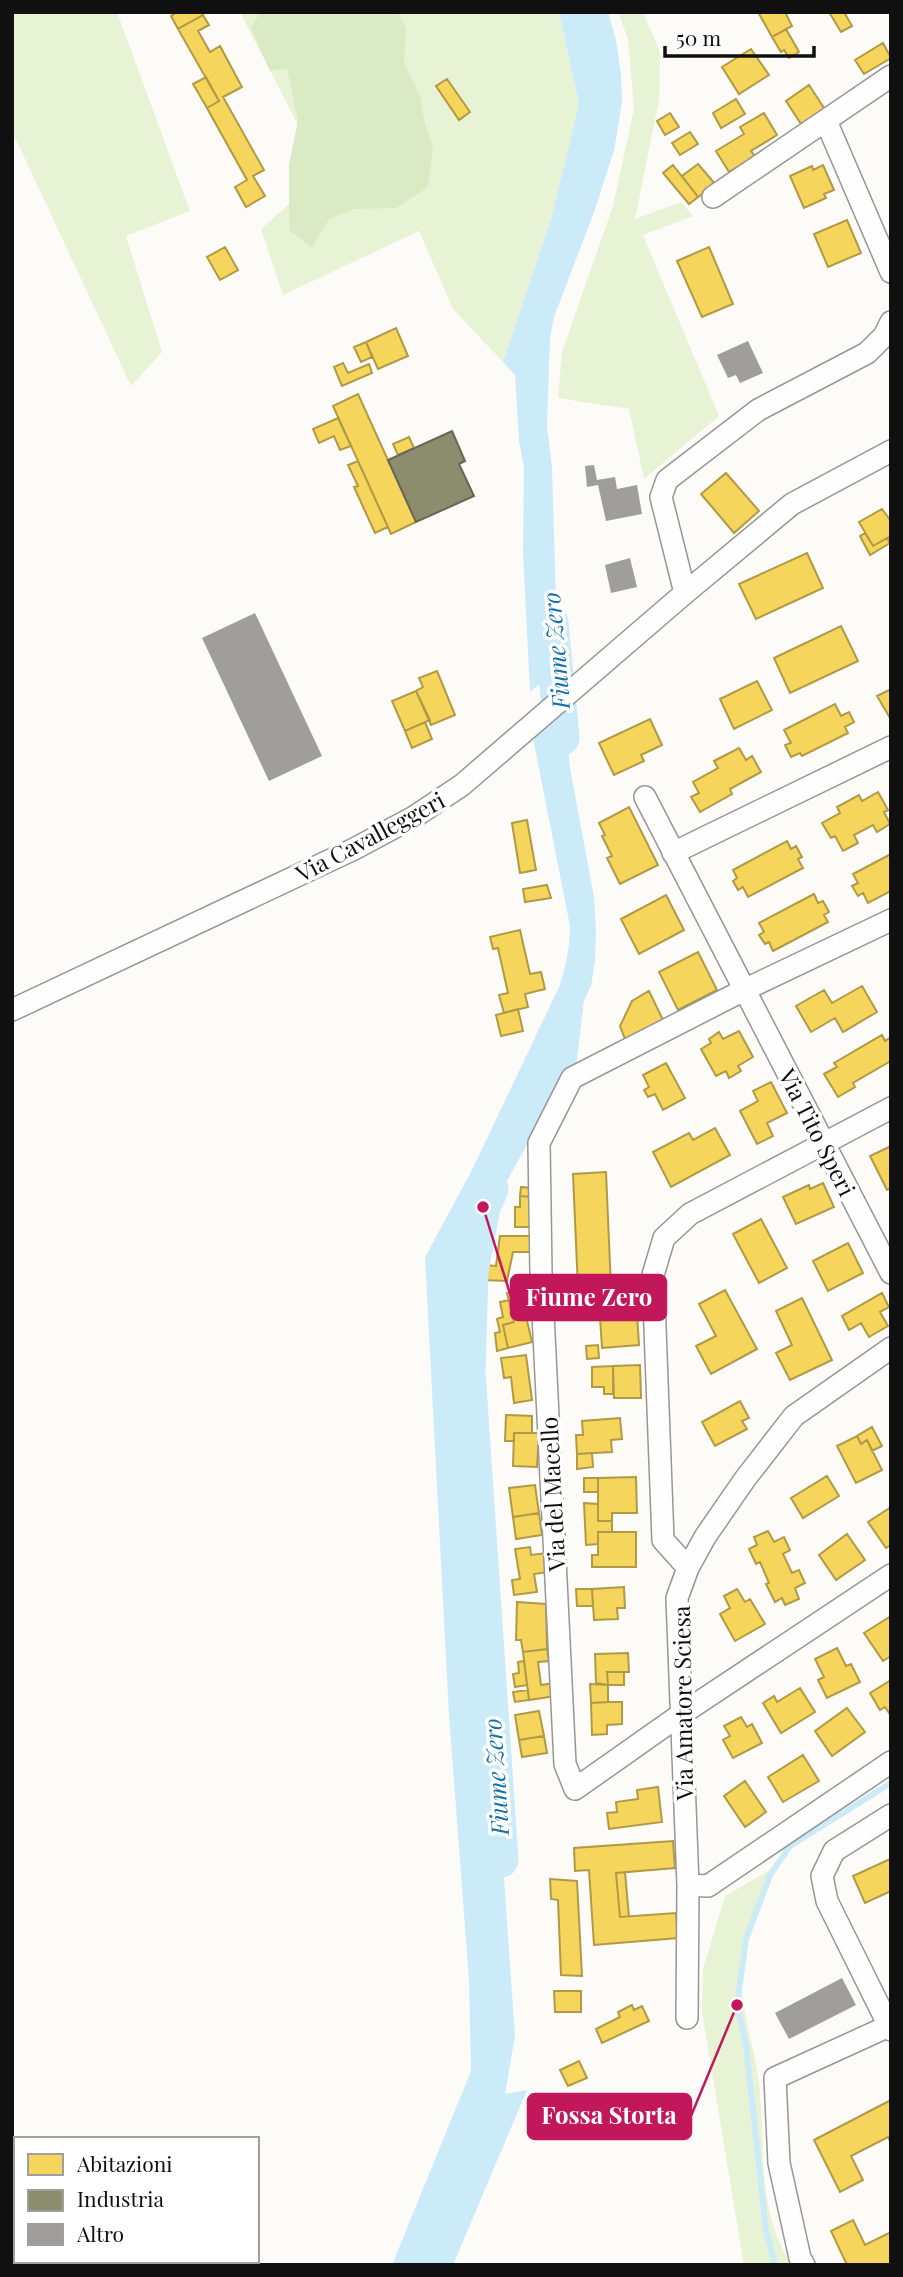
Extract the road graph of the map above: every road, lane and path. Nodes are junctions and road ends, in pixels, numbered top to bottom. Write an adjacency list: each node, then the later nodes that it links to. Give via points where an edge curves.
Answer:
1 (891, 76): 2 (street)
2 (826, 121): 3 (street); 4 (street)
3 (712, 197)
4 (891, 272)
5 (891, 322): 7 (street, via 867,353 758,410 667,480 661,497)
6 (891, 452): 7 (street, Via Cavalleggeri, via 792,504)
7 (685, 593): 13 (street, Via Cavalleggeri, via 462,785 402,823)
8 (891, 747): 10 (street)
9 (645, 797): 10 (street, Via Tito Speri)
10 (673, 853): 12 (street, Via Tito Speri)
11 (891, 920): 12 (street)
12 (744, 990): 15 (street, Via Tito Speri); 20 (street, Via del Macello, via 572,1078 538,1143 565,1764 575,1788)
13 (12, 1010)
14 (891, 1108): 15 (street)
15 (823, 1143): 16 (street, Via Tito Speri); 18 (street, via 690,1214 664,1238 653,1275 663,1540)
16 (891, 1273)
17 (891, 1348): 18 (street, Via Amatore Sciesa, via 794,1416 724,1508)
18 (688, 1568): 20 (street, Via Amatore Sciesa, via 677,1598)
19 (891, 1575): 20 (street)
20 (680, 1715): 23 (street, Via Amatore Sciesa)
21 (891, 1762): 23 (street, via 708,1886)
22 (891, 1815): 25 (street, via 834,1851 822,1876 827,1901)
23 (688, 1885): 24 (street, Via Amatore Sciesa)
24 (687, 2018)
25 (890, 2027): 26 (street, via 775,2078 779,2163)
26 (804, 2265)

